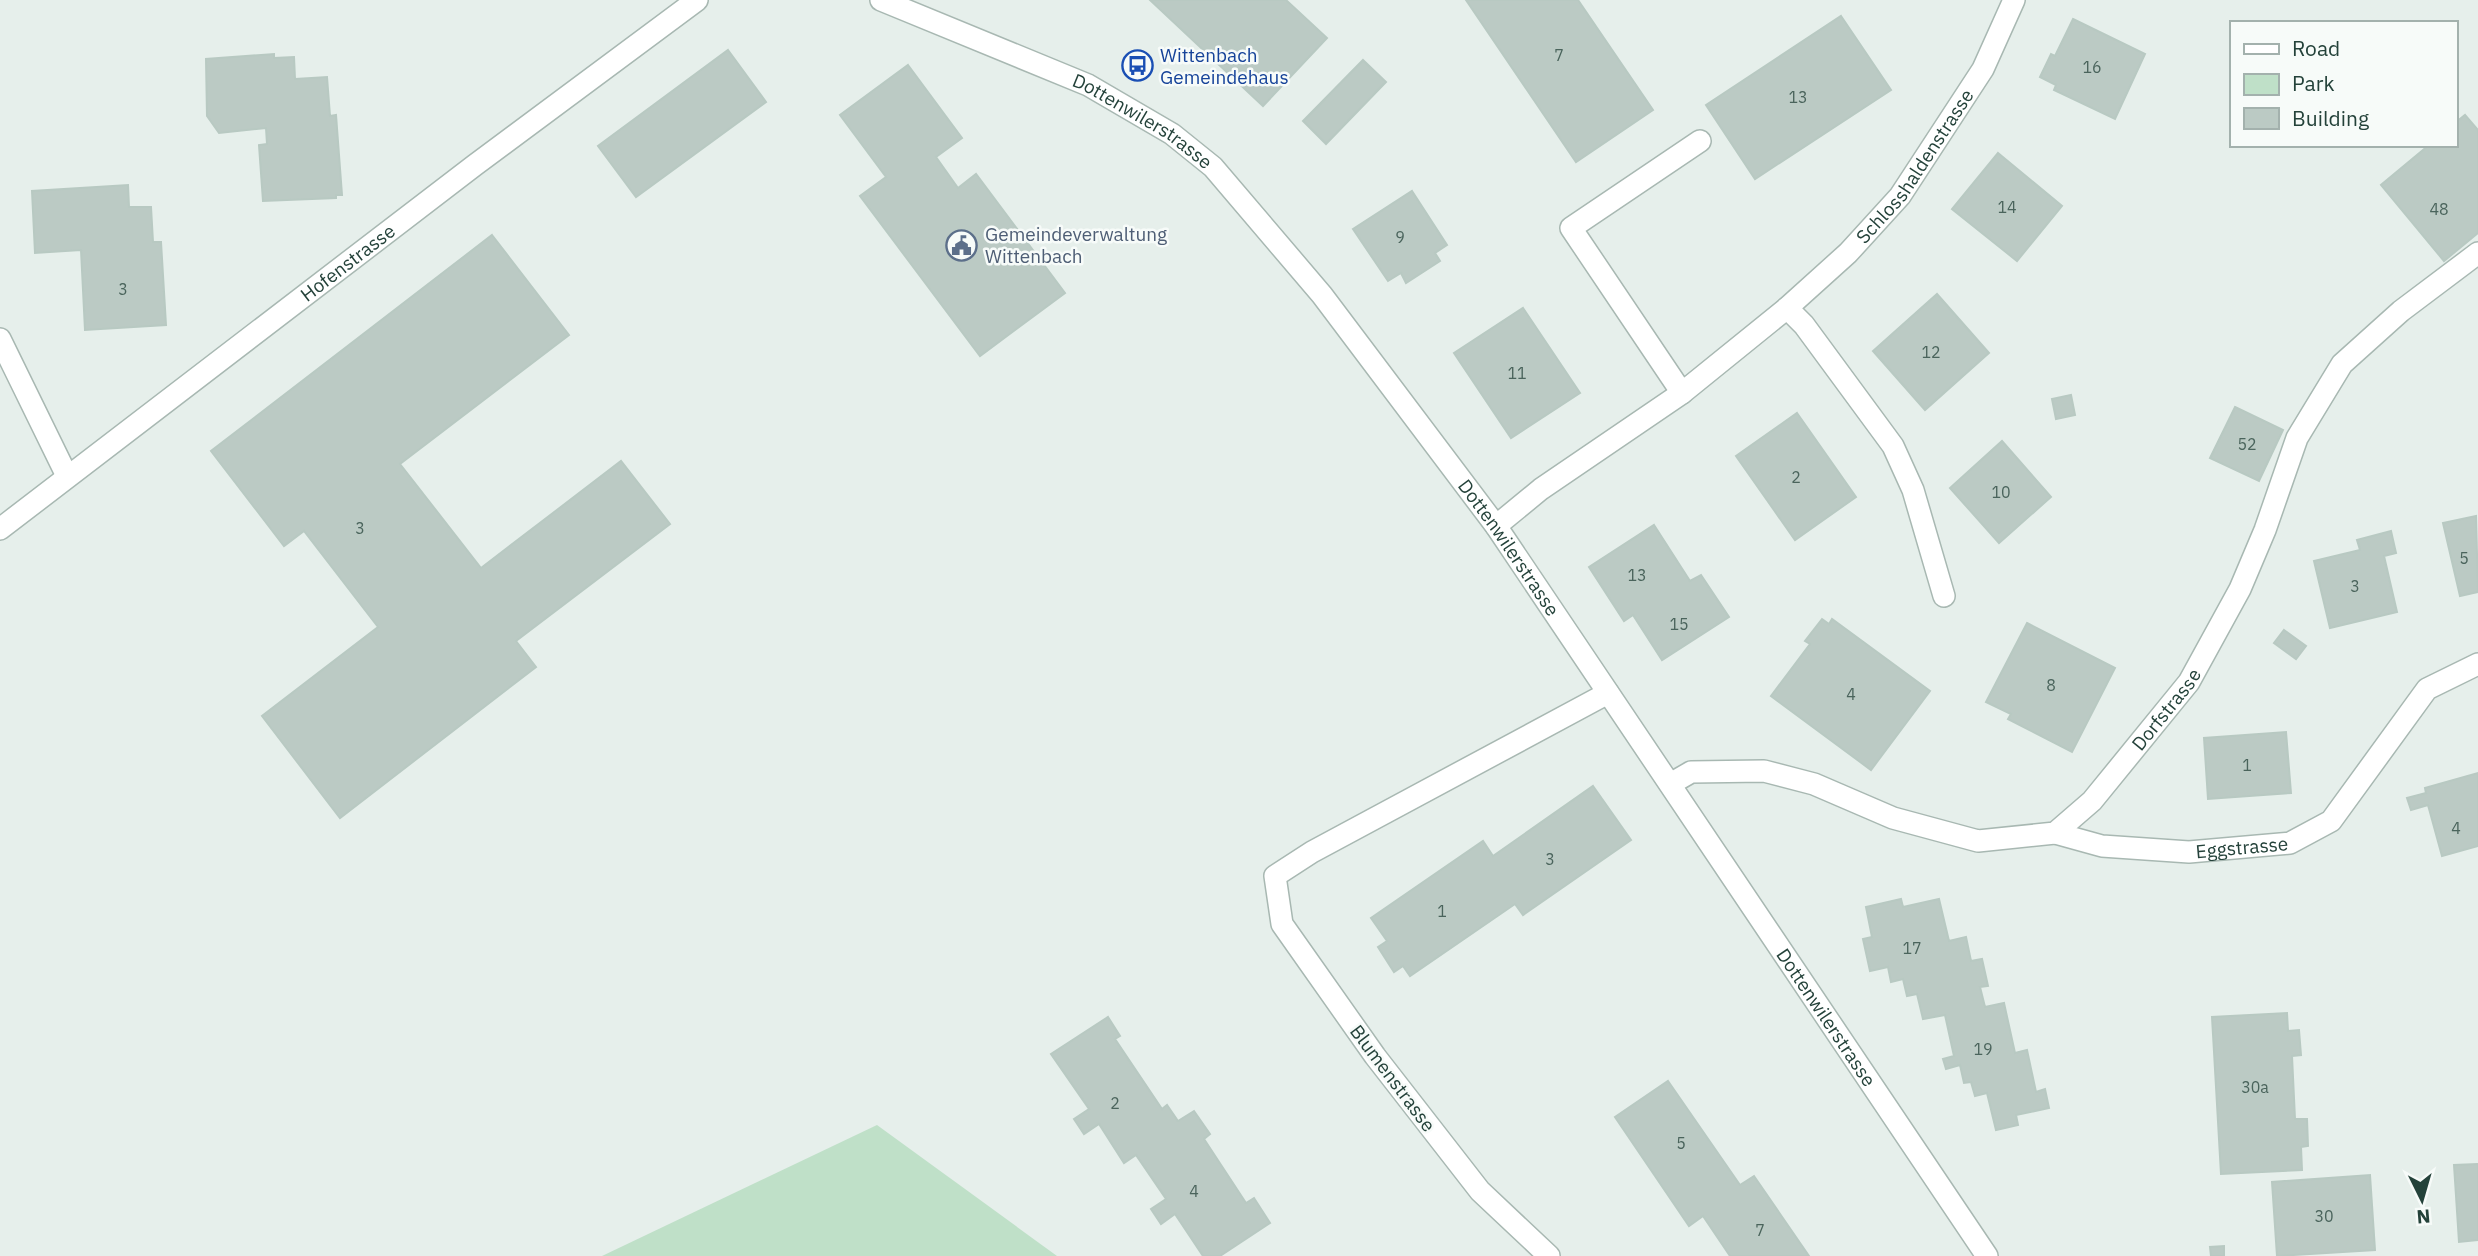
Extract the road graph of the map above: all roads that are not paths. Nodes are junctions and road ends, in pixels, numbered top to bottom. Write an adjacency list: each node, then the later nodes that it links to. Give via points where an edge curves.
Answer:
1 (697, 0): 9 (street, Hofenstrasse)
2 (881, 0): 10 (street, Dottenwilerstrasse, via 1088,85 1172,134 1213,167 1322,295)
3 (2014, 0): 6 (street, Schlosshaldenstrasse, via 1983,69 1900,195 1848,253)
4 (1700, 141): 8 (street, via 1571,228)
5 (2478, 253): 16 (street, Dorfstrasse, via 2401,311 2342,364 2297,438 2240,589 2189,682 2092,801)
6 (1787, 308): 8 (street, Schlosshaldenstrasse); 12 (street, via 1892,446 1913,489)
7 (0, 339): 9 (street)
8 (1682, 393): 10 (street, Schlosshaldenstrasse, via 1541,488)
9 (67, 476): 11 (street, Hofenstrasse)
10 (1496, 526): 14 (street, Dottenwilerstrasse)
11 (0, 529)
12 (1944, 596)
13 (2478, 664): 16 (street, Eggstrasse, via 2427,689 2331,821 2290,844 2189,852 2102,846)
14 (1608, 693): 15 (street, Dottenwilerstrasse); 17 (street, Blumenstrasse, via 1275,876 1282,924 1375,1056 1480,1191)
15 (1672, 783): 16 (street, via 1691,772 1763,771 1814,784 1894,818 1978,841); 18 (street, Dottenwilerstrasse)
16 (2054, 833)
17 (1549, 1256)
18 (1987, 1256)

